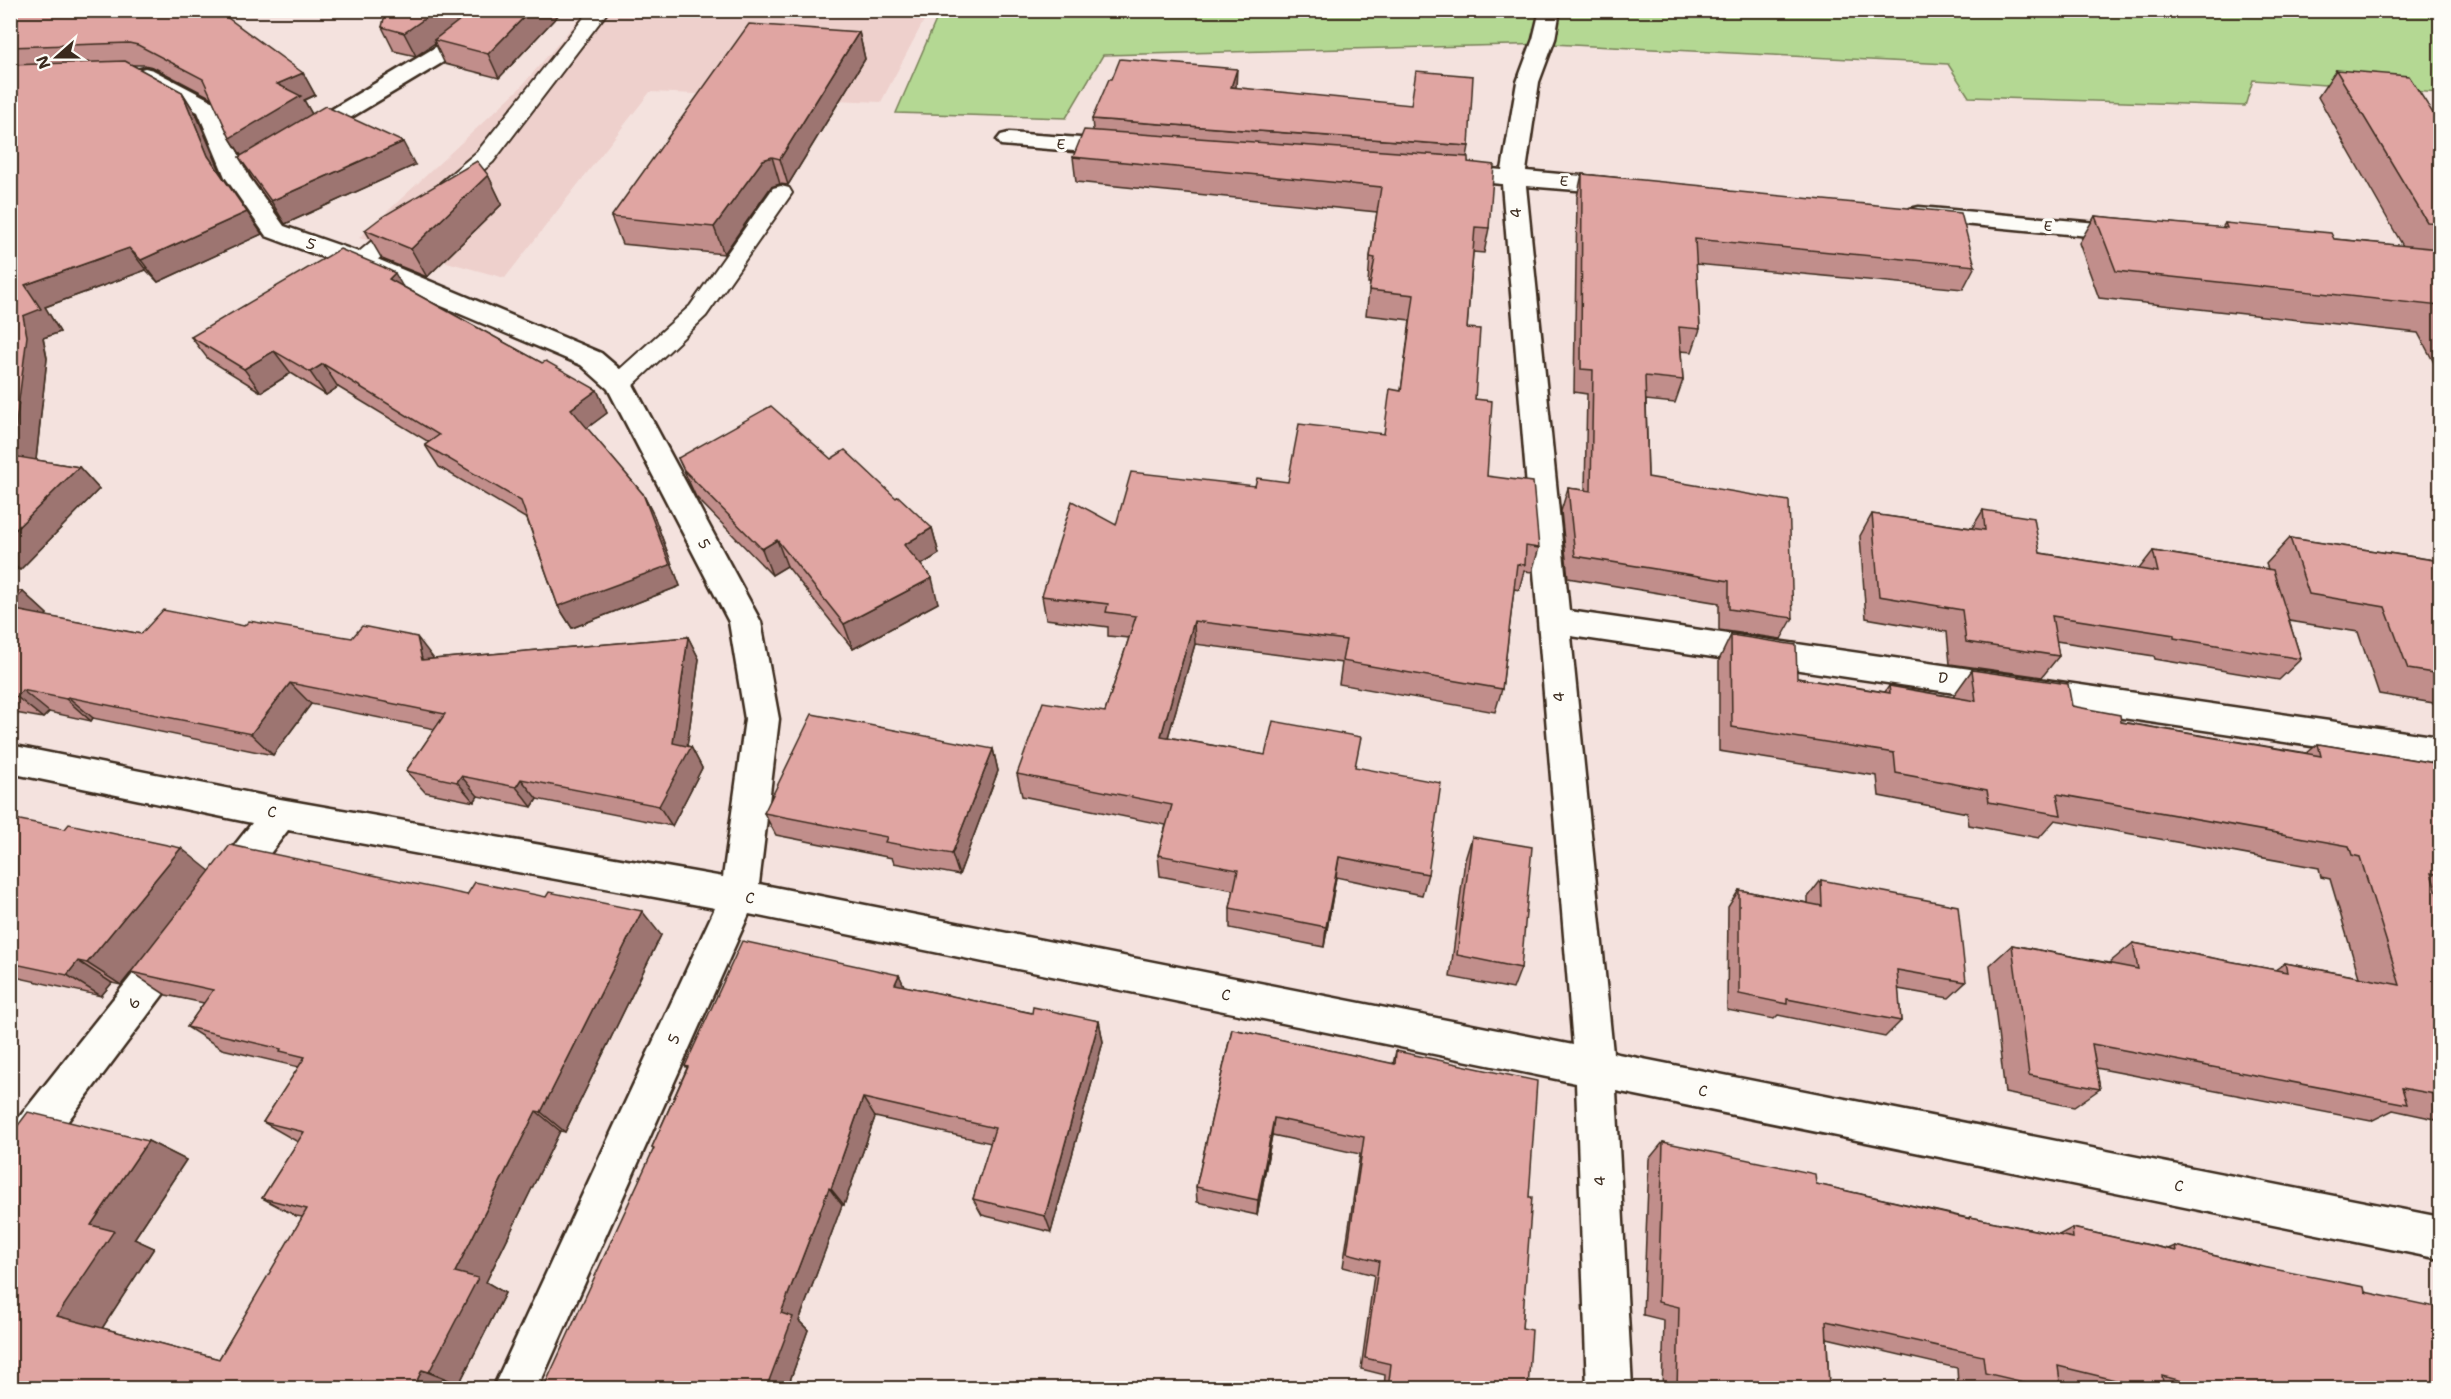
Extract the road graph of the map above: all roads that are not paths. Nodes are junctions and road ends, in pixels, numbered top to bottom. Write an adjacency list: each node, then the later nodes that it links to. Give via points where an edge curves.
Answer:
1 (501, 10): 6 (street, via 447,50)
2 (600, 10): 14 (lane, via 485,157)
3 (1550, 10): 9 (street, 4, via 1528,82)
4 (121, 75): 14 (street, 5, via 144,74 208,108 247,171 275,231)
5 (1009, 140): 7 (street, E)
6 (287, 147)
7 (1149, 150)
8 (1419, 170): 9 (street, E)
9 (1513, 177): 10 (street, E); 16 (street, 4)
10 (1644, 189)
11 (781, 193): 15 (lane, via 698,311)
12 (1893, 212): 13 (street, E)
13 (2155, 235)
14 (361, 262): 15 (street, 5, via 591,359)
15 (619, 384): 20 (street, 5, via 745,622 762,719)
16 (1552, 621): 17 (street, D); 21 (street, 4)
17 (2440, 751)
18 (10, 759): 19 (street, C)
19 (280, 814): 20 (street, C); 22 (street, 6)
20 (739, 896): 21 (street, C); 24 (street, 5)
21 (1595, 1070): 23 (street, C); 25 (street, 4)
22 (10, 1163)
23 (2440, 1238)
24 (515, 1389)
25 (1609, 1389)

